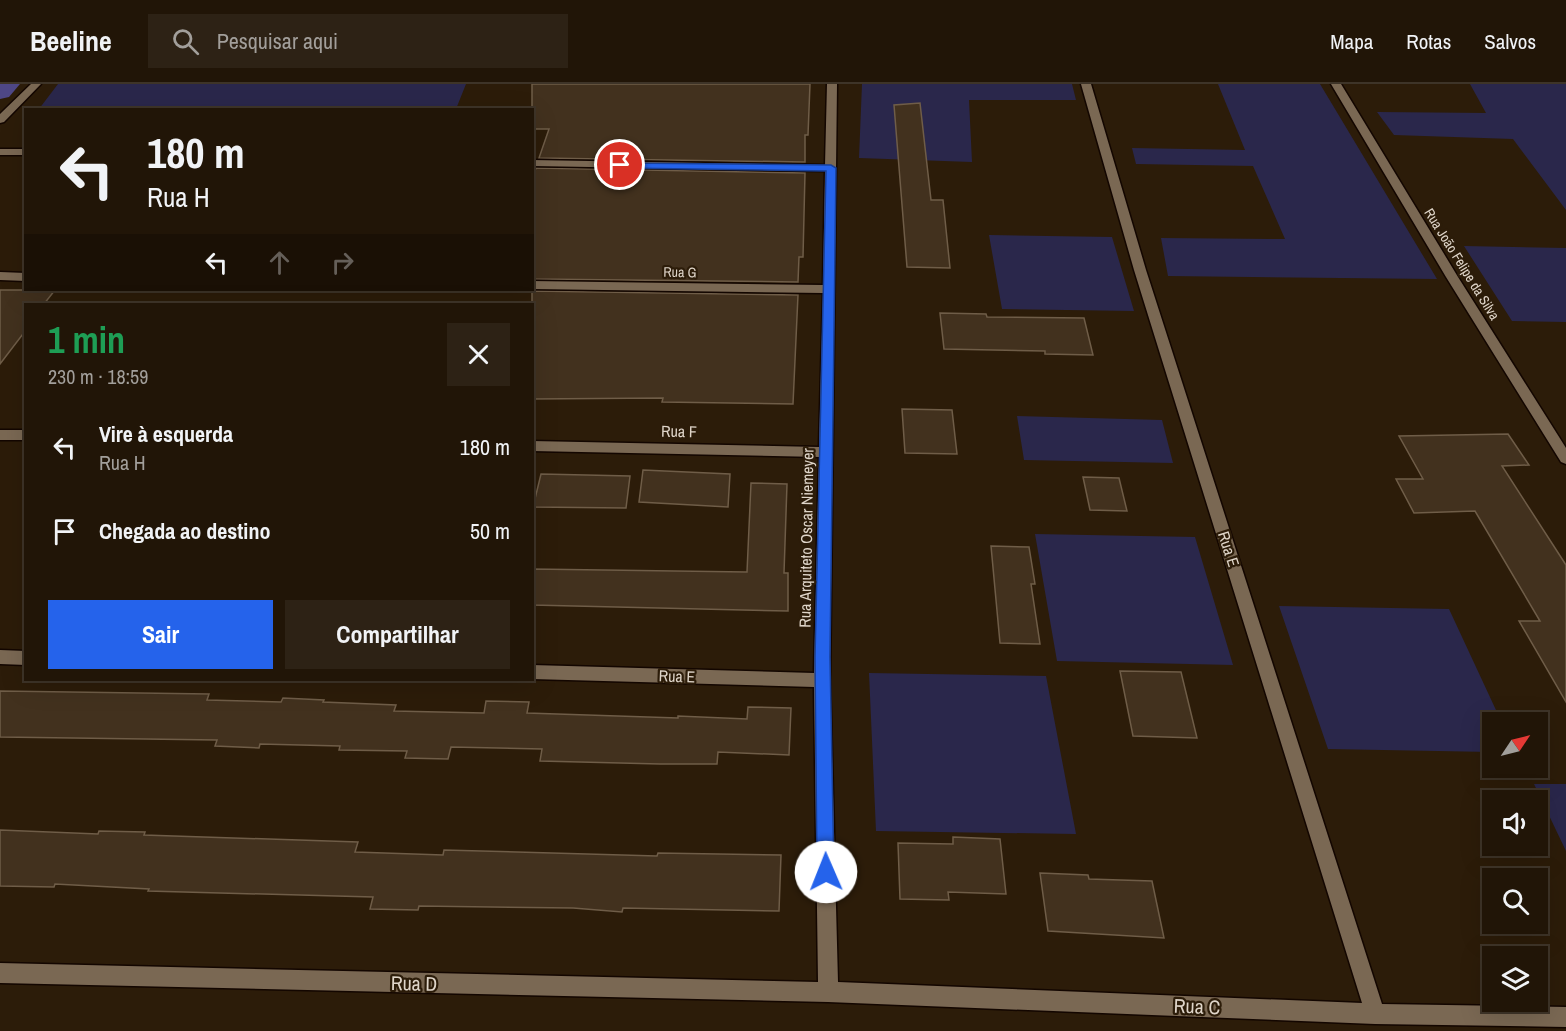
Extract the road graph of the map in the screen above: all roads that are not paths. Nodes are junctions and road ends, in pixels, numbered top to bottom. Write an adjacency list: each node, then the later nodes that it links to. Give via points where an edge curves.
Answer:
1 (36, 84): 6 (street)
2 (832, 84): 11 (street, Rua Arquiteto Oscar Niemeyer)
3 (1086, 84): 27 (street, Rua E, via 1140,270)
4 (1336, 84): 20 (street, Rua João Felipe da Silva)
5 (0, 108): 6 (street)
6 (12, 108): 7 (street)
7 (0, 120)
8 (0, 152): 9 (street)
9 (24, 152)
10 (534, 163): 11 (street)
11 (831, 168): 15 (street, Rua Arquiteto Oscar Niemeyer)
12 (0, 276): 13 (street)
13 (24, 277)
14 (534, 285): 15 (street, Rua G)
15 (828, 289): 19 (street, Rua Arquiteto Oscar Niemeyer)
16 (0, 435): 17 (street)
17 (24, 435)
18 (534, 446): 19 (street, Rua F)
19 (825, 452): 24 (street, Rua Arquiteto Oscar Niemeyer)
20 (1566, 459)
21 (0, 657): 22 (street)
22 (24, 658)
23 (534, 672): 24 (street, Rua E)
24 (822, 680): 26 (street, Rua Arquiteto Oscar Niemeyer)
25 (0, 973): 26 (street, Rua D)
26 (828, 992): 27 (street, Rua C)
27 (1376, 1014): 28 (street, Rua C)
28 (1566, 1017)

